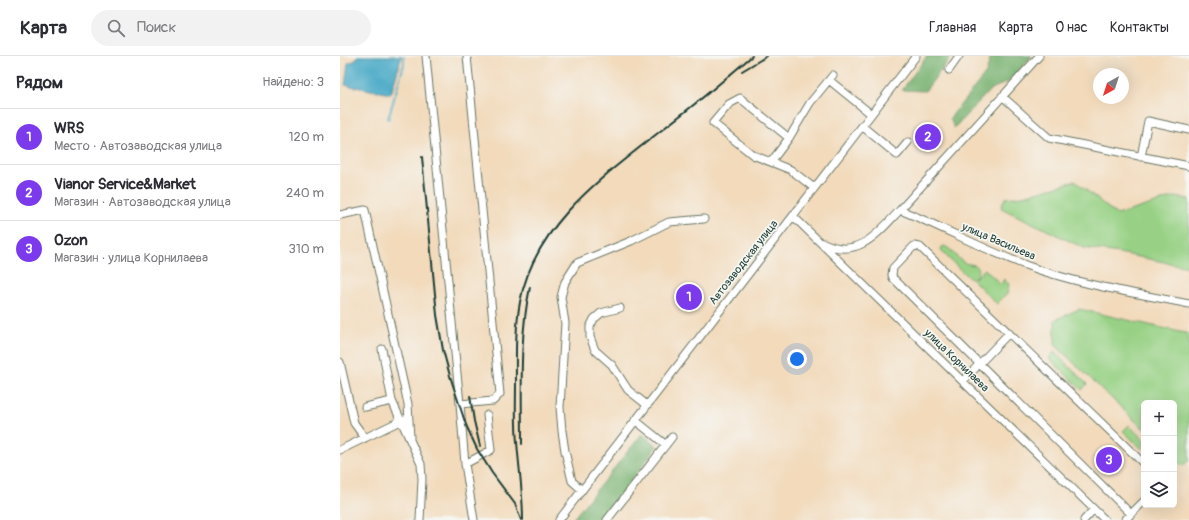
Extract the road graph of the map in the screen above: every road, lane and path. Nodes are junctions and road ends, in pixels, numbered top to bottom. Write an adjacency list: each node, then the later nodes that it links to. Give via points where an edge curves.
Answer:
1 (426, 56): 30 (street)
2 (467, 56): 30 (street, via 500,394 494,401)
3 (916, 56): 8 (street, Автозаводская улица)
4 (960, 56): 6 (street)
5 (1039, 56): 7 (street)
6 (949, 70)
7 (1002, 96): 13 (street, via 1049,138); 17 (street)
8 (872, 114): 9 (street, Автозаводская улица); 11 (street, via 831,78 810,103)
9 (862, 126): 12 (street, via 897,155); 16 (street, Автозаводская улица)
10 (1189, 130): 13 (street, via 1148,121)
11 (789, 138): 14 (street); 14 (street, via 740,98 729,104 713,123 753,155)
12 (908, 142)
13 (1141, 156): 15 (street)
14 (771, 162): 16 (street, via 791,170)
15 (1189, 166)
16 (814, 188): 19 (street, Автозаводская улица)
17 (900, 210): 21 (street, via 873,239 862,245 840,248); 22 (street, улица Васильева, via 1028,266 1065,278)
18 (340, 215): 34 (street, via 365,210)
19 (793, 216): 21 (street, улица Корнилаева); 31 (street, Автозаводская улица, via 731,290)
20 (704, 219): 44 (street, via 669,222 577,263 565,282 561,297 566,323 560,407 562,432 572,481)
21 (819, 240): 28 (street, улица Корнилаева)
22 (1189, 304)
23 (620, 308): 31 (street, via 601,313 594,319 590,327 590,337 595,350 612,365 628,390)
24 (1009, 333): 27 (street); 27 (street, via 920,247 914,246 893,268 893,278); 42 (street)
25 (382, 349): 29 (street)
26 (340, 362): 38 (street, via 354,423)
27 (979, 363): 28 (street); 47 (street)
28 (963, 381): 46 (street, улица Корнилаева)
29 (392, 401): 32 (street); 35 (street)
30 (460, 404): 43 (street)
31 (647, 405): 36 (street, Автозаводская улица)
32 (365, 407)
33 (487, 415): 43 (street, via 490,450)
34 (410, 416): 35 (street); 39 (street)
35 (401, 420): 38 (street); 39 (street)
36 (635, 420): 40 (street); 44 (street, Автозаводская улица)
37 (672, 437): 40 (street)
38 (365, 438): 41 (street)
39 (410, 438): 48 (street, via 421,464)
40 (666, 445): 51 (street)
41 (340, 450)
42 (1141, 461)
43 (465, 464): 49 (street)
44 (582, 490): 50 (street, Автозаводская улица)
45 (1141, 504): 47 (street)
46 (1094, 509): 52 (street); 53 (street, улица Корнилаева)
47 (1131, 514): 54 (street)
48 (420, 520)
49 (474, 520)
50 (559, 520)
51 (607, 520)
52 (1084, 520)
53 (1105, 520)
54 (1125, 520)

